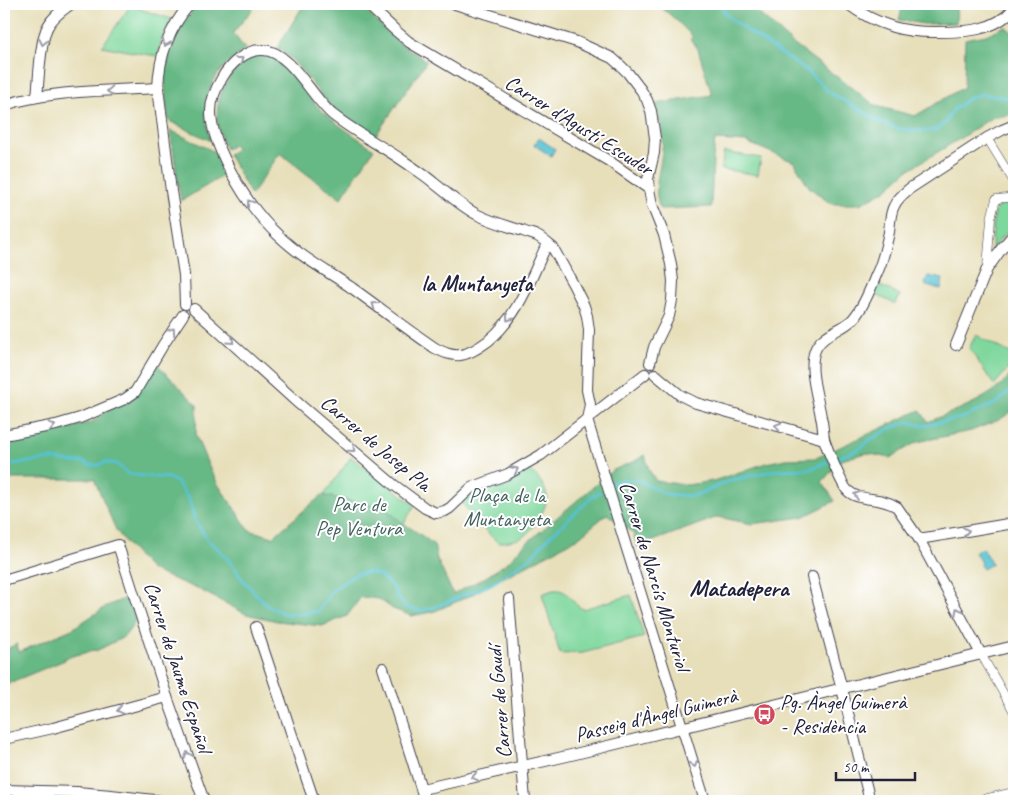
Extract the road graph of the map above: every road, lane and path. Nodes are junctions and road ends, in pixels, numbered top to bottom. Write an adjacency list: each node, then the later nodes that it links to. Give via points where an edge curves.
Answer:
1 (71, 4): 8 (street, one-way to 8, via 47,27 42,44)
2 (190, 4): 7 (street, one-way to 7, via 172,28 163,50)
3 (367, 4): 13 (street, Carrer d'Agustí Escuder, via 409,42)
4 (455, 4): 13 (street, via 582,44 612,58 628,73 652,111 655,138)
5 (848, 4): 6 (street, via 866,16 894,27 924,32 983,29 1004,18)
6 (1014, 8)
7 (158, 88): 8 (street, one-way to 8); 18 (street, via 184,275)
8 (37, 97): 9 (street)
9 (4, 105)
10 (1014, 125): 11 (street)
11 (987, 138): 12 (street); 25 (street, via 899,198 894,205 884,255 861,306 852,320 816,348 813,357 815,386)
12 (1014, 182)
13 (649, 189): 22 (street, Carrer d'Agustí Escuder, via 664,235 673,281 669,316 650,363 644,368)
14 (1014, 195): 17 (street, via 996,199)
15 (1014, 234): 17 (street)
16 (547, 244): 16 (street, one-way to 16, via 510,318 491,338 473,351 460,355 435,348 298,252 266,223 244,193 219,146 210,112 219,84 236,62 248,53 261,50 275,53 289,64 330,113 344,123 404,161 477,214 537,236); 23 (street, Carrer de Narcís Monturiol, via 553,248 587,316 587,390 590,404)
17 (987, 269): 21 (street)
18 (185, 304): 19 (street, via 191,304); 20 (street, via 181,309)
19 (194, 309): 20 (street, via 192,315); 23 (street, Carrer de Josep Pla, one-way to 23, via 394,485 436,513 450,508 471,488 508,474 532,460)
20 (183, 315): 24 (street, one-way to 20, via 80,418 125,399 135,392)
21 (956, 345)
22 (650, 374): 23 (street, Carrer de Josep Pla); 25 (street, one-way to 22, via 696,403)
23 (587, 420): 38 (street, Carrer de Narcís Monturiol)
24 (4, 435)
25 (824, 439): 27 (street, one-way to 25, via 897,507 882,500 858,497 844,487)
26 (1014, 523): 27 (street, one-way to 26)
27 (919, 539): 33 (street, one-way to 27)
28 (812, 577): 35 (street)
29 (4, 580): 36 (street, Carrer de Jaume Español, via 118,545)
30 (509, 599): 40 (street, Carrer de Gaudí)
31 (256, 627): 46 (street)
32 (1014, 646): 33 (street, Passeig d'Àngel Guimerà)
33 (982, 654): 35 (street, Passeig d'Àngel Guimerà); 37 (street)
34 (383, 668): 41 (street)
35 (842, 689): 38 (street, Passeig d'Àngel Guimerà); 50 (street)
36 (167, 697): 39 (street, one-way to 39); 45 (street, Carrer de Jaume Español, one-way to 36)
37 (1014, 712)
38 (682, 728): 40 (street, Passeig d'Àngel Guimerà); 49 (street, Carrer de Narcís Monturiol, one-way to 49)
39 (4, 739)
40 (523, 766): 41 (street, Passeig d'Àngel Guimerà, one-way to 41); 48 (street, Carrer de Gaudí)
41 (422, 789): 47 (street)
42 (4, 790): 44 (street, via 104,794)
43 (1014, 792): 51 (street)
44 (162, 801)
45 (204, 801)
46 (314, 801)
47 (426, 801)
48 (525, 801)
49 (705, 801)
50 (870, 801)
51 (975, 801)

